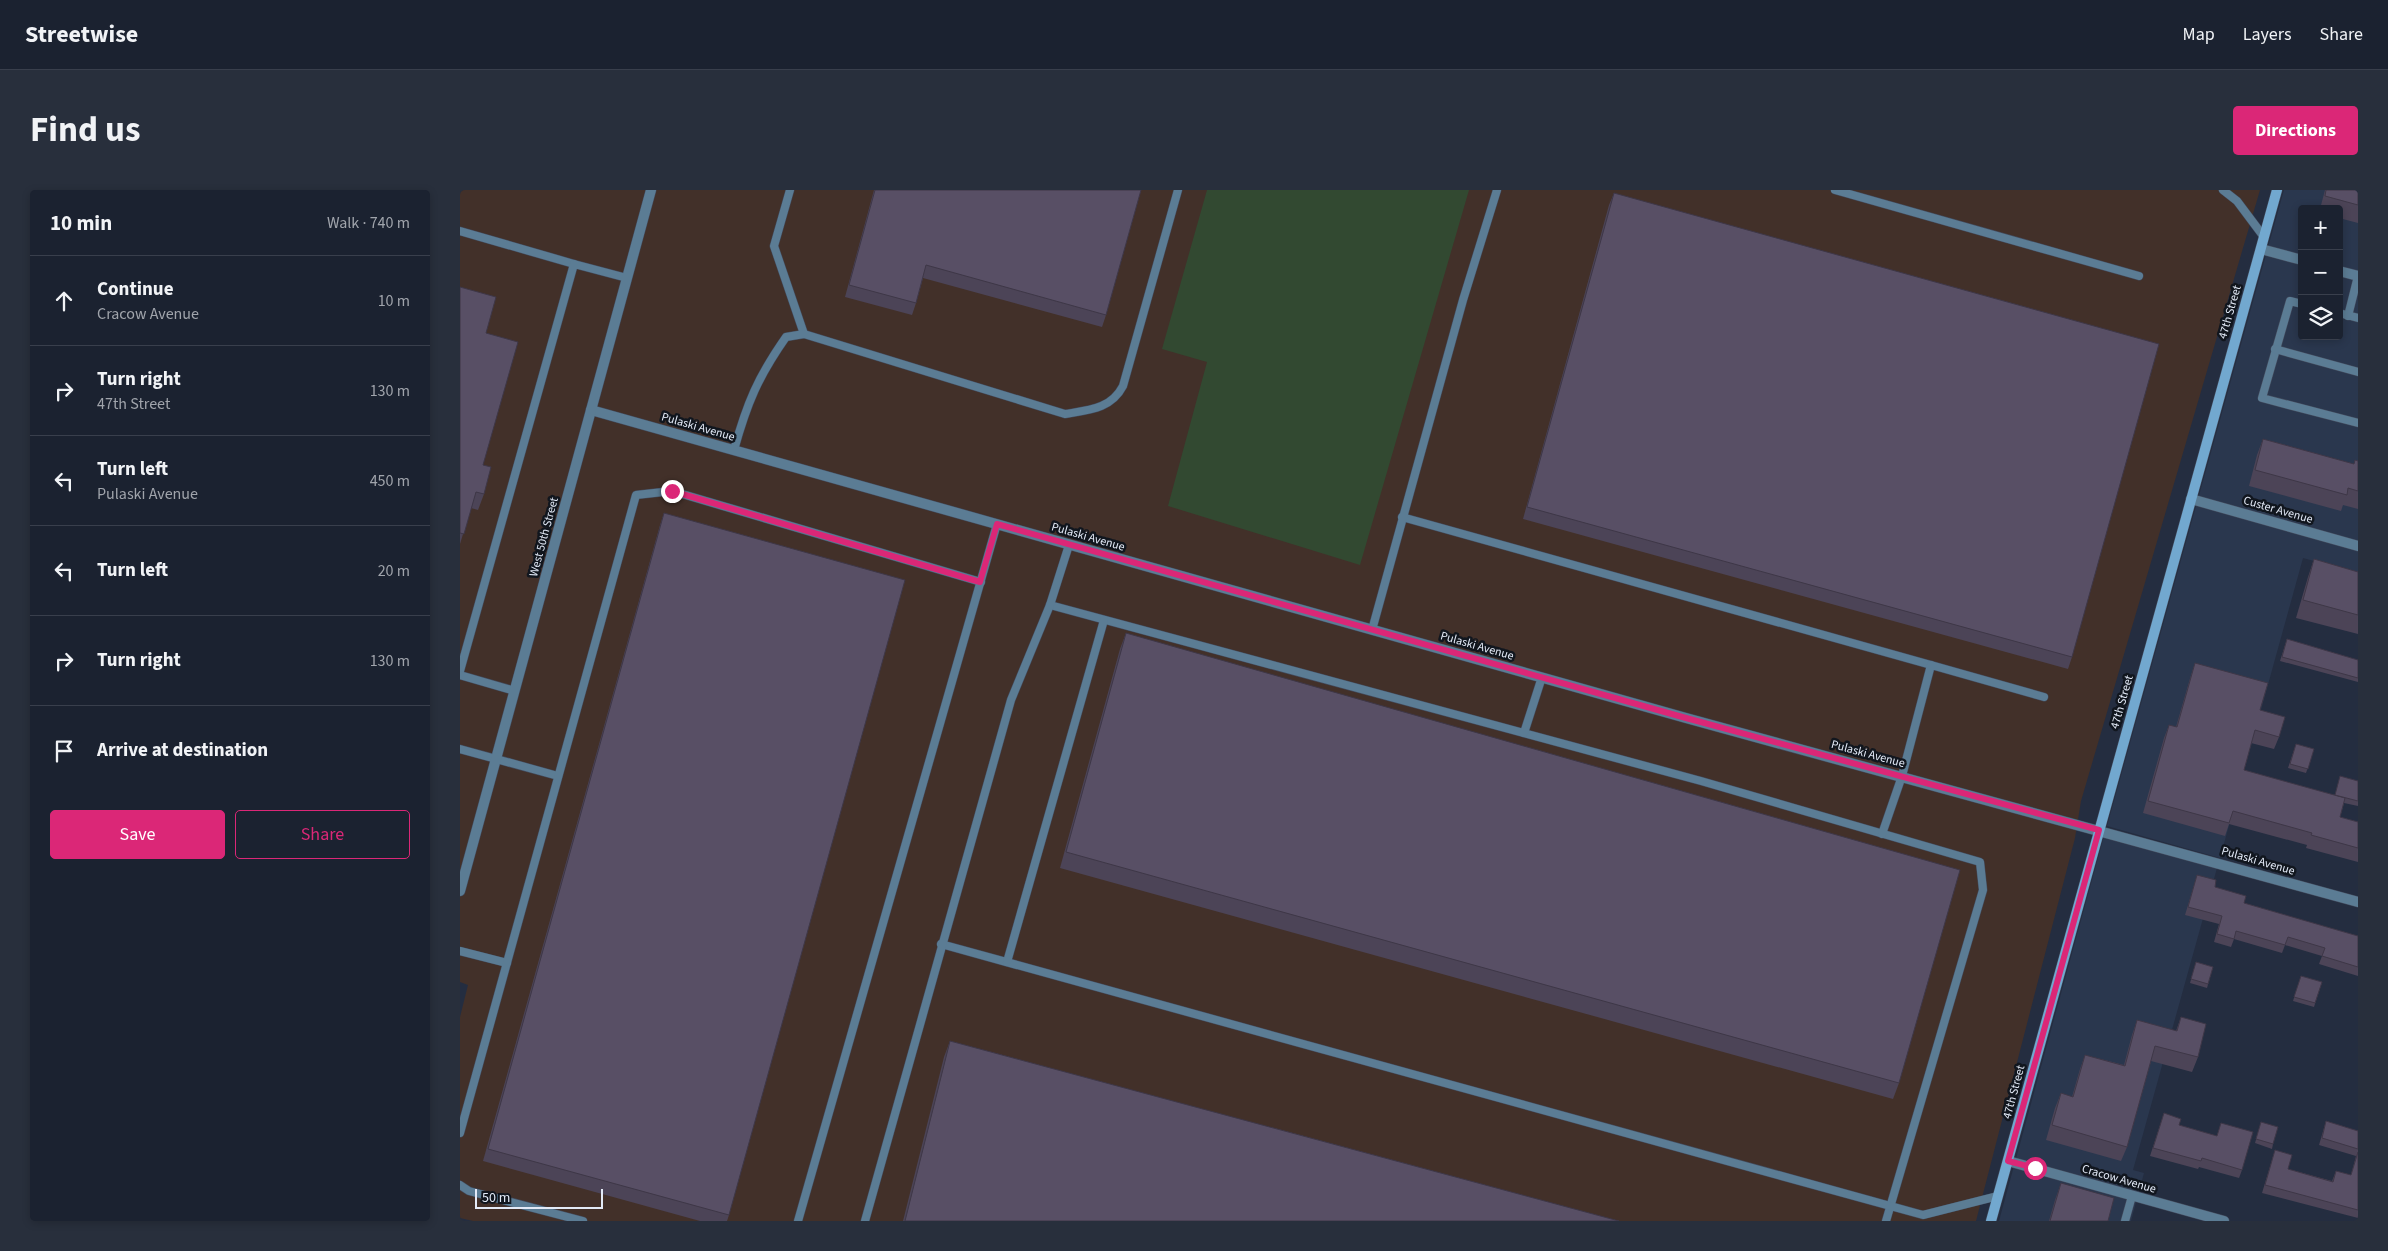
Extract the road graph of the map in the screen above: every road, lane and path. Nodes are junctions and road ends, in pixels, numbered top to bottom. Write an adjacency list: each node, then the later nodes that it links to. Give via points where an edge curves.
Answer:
1 (652, 190): 16 (street, West 50th Street)
2 (790, 190): 20 (lane, via 774,246)
3 (1178, 190): 20 (lane, via 1123,386 1117,398 1096,409 1065,414)
4 (1497, 190): 27 (lane)
5 (1835, 190): 14 (lane)
6 (2224, 190): 9 (lane, via 2237,201)
7 (2277, 190): 9 (main road, 47th Street)
8 (460, 231): 12 (lane)
9 (2264, 237): 10 (main road, 47th Street)
10 (2261, 249): 11 (street); 26 (main road, 47th Street)
11 (2298, 259)
12 (574, 264): 16 (lane); 36 (lane)
13 (2343, 271): 15 (street)
14 (2139, 276)
15 (2358, 276): 18 (lane)
16 (628, 278): 23 (street, West 50th Street)
17 (2298, 303): 21 (lane, via 2290,301)
18 (2343, 314): 19 (lane)
19 (2358, 318)
20 (804, 334): 25 (lane, via 786,337 764,368 746,407)
21 (2276, 348): 22 (lane); 24 (lane, via 2262,398)
22 (2358, 372)
23 (591, 410): 25 (street, Pulaski Avenue); 39 (street, West 50th Street)
24 (2358, 423)
25 (734, 450): 28 (street, Pulaski Avenue)
26 (2191, 499): 30 (street, Custer Avenue); 46 (main road, 47th Street)
27 (1402, 518): 34 (lane); 35 (lane)
28 (997, 524): 29 (street, Pulaski Avenue); 31 (lane)
29 (1069, 544): 32 (lane); 34 (street, Pulaski Avenue)
30 (2358, 546)
31 (980, 582): 44 (lane, via 672,491 636,496); 62 (lane)
32 (1050, 605): 33 (lane); 50 (lane, via 1010,700)
33 (1104, 620): 41 (lane); 52 (lane)
34 (1372, 630): 38 (street, Pulaski Avenue)
35 (1931, 665): 40 (lane); 45 (lane)
36 (460, 671)
37 (460, 675): 39 (lane)
38 (1542, 677): 41 (lane); 45 (street, Pulaski Avenue)
39 (515, 691): 43 (street, West 50th Street)
40 (2044, 697)
41 (1524, 733): 47 (lane)
42 (460, 749): 43 (lane)
43 (496, 760): 44 (lane); 48 (street, West 50th Street)
44 (558, 776): 53 (lane)
45 (1902, 776): 46 (street, Pulaski Avenue); 47 (lane)
46 (2099, 830): 49 (street, Pulaski Avenue); 55 (main road, 47th Street)
47 (1882, 834): 59 (lane, via 1980,862 1983,890)
48 (460, 892)
49 (2358, 902)
50 (941, 944): 52 (lane); 63 (lane)
51 (460, 950): 53 (lane)
52 (1007, 962): 59 (lane)
53 (507, 963): 54 (lane)
54 (460, 1134)
55 (2008, 1161): 57 (main road, 47th Street); 58 (street, Cracow Avenue)
56 (460, 1184): 61 (lane, via 469,1191)
57 (1998, 1196): 60 (lane); 65 (main road, 47th Street)
58 (2132, 1196): 66 (lane); 67 (street, Cracow Avenue)
59 (1891, 1204): 60 (lane); 64 (lane)
60 (1925, 1218)
61 (583, 1221)
62 (798, 1221)
63 (864, 1221)
64 (1886, 1221)
65 (1992, 1221)
66 (2125, 1221)
67 (2224, 1221)

